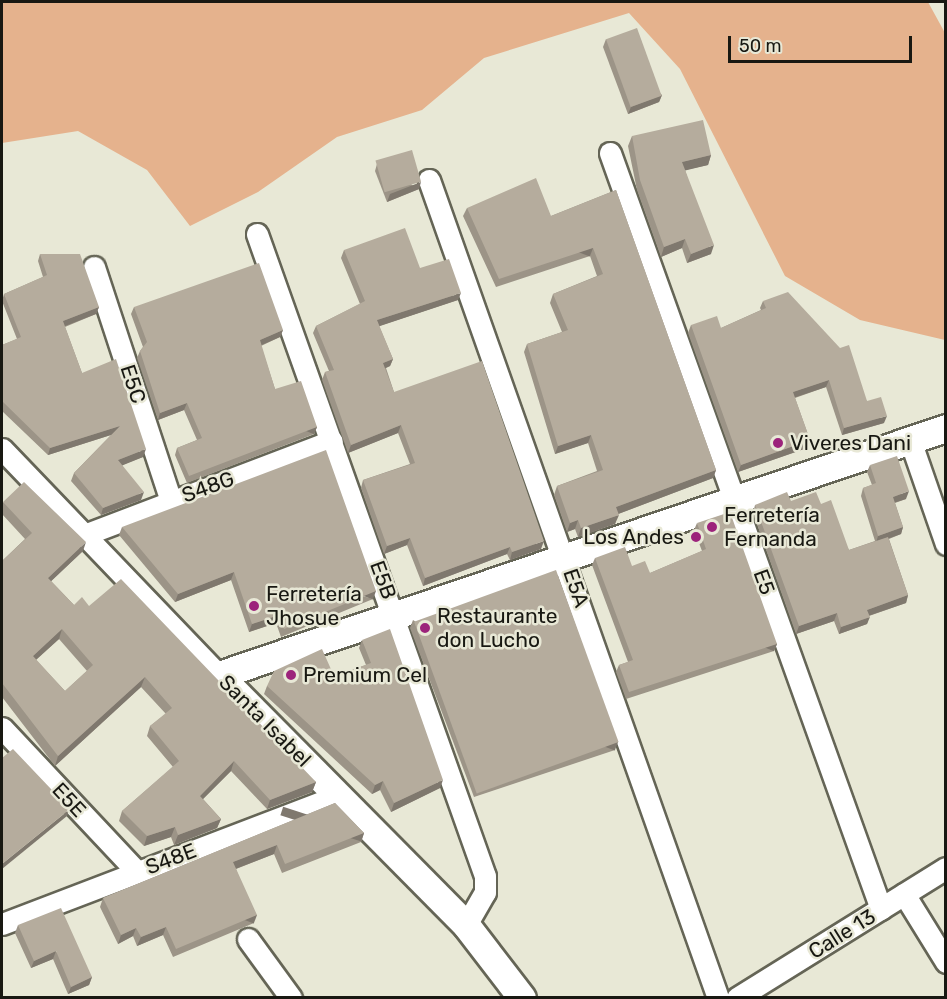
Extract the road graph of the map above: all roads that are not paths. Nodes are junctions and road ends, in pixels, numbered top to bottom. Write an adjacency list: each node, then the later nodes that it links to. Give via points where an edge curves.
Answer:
1 (610, 153): 9 (street, E5)
2 (429, 180): 13 (street, E5A)
3 (256, 234): 7 (street, E5B)
4 (94, 267): 10 (street, E5C)
5 (945, 428): 6 (street)
6 (910, 440): 9 (street); 12 (street)
7 (332, 441): 10 (street, S48G); 14 (street, E5B)
8 (2, 450): 11 (street, Santa Isabel)
9 (735, 500): 13 (street); 21 (street, E5)
10 (171, 501): 11 (street, S48G)
11 (84, 534): 15 (street, Santa Isabel)
12 (945, 544)
13 (566, 557): 14 (street); 29 (street, E5A)
14 (396, 615): 15 (street); 23 (street, E5B, via 485,876 485,892)
15 (219, 675): 17 (street, Santa Isabel)
16 (2, 728): 19 (street, E5E)
17 (340, 795): 19 (street, S48E); 23 (street, Santa Isabel)
18 (945, 868): 20 (street, Calle 13)
19 (137, 872): 22 (street, S48E)
20 (904, 894): 21 (street, Calle 13); 25 (street)
21 (881, 909): 26 (street, Calle 13)
22 (2, 924)
23 (466, 925): 28 (street, Santa Isabel)
24 (248, 939): 27 (street)
25 (945, 962)
26 (745, 996)
27 (291, 998)
28 (522, 998)
29 (718, 998)

